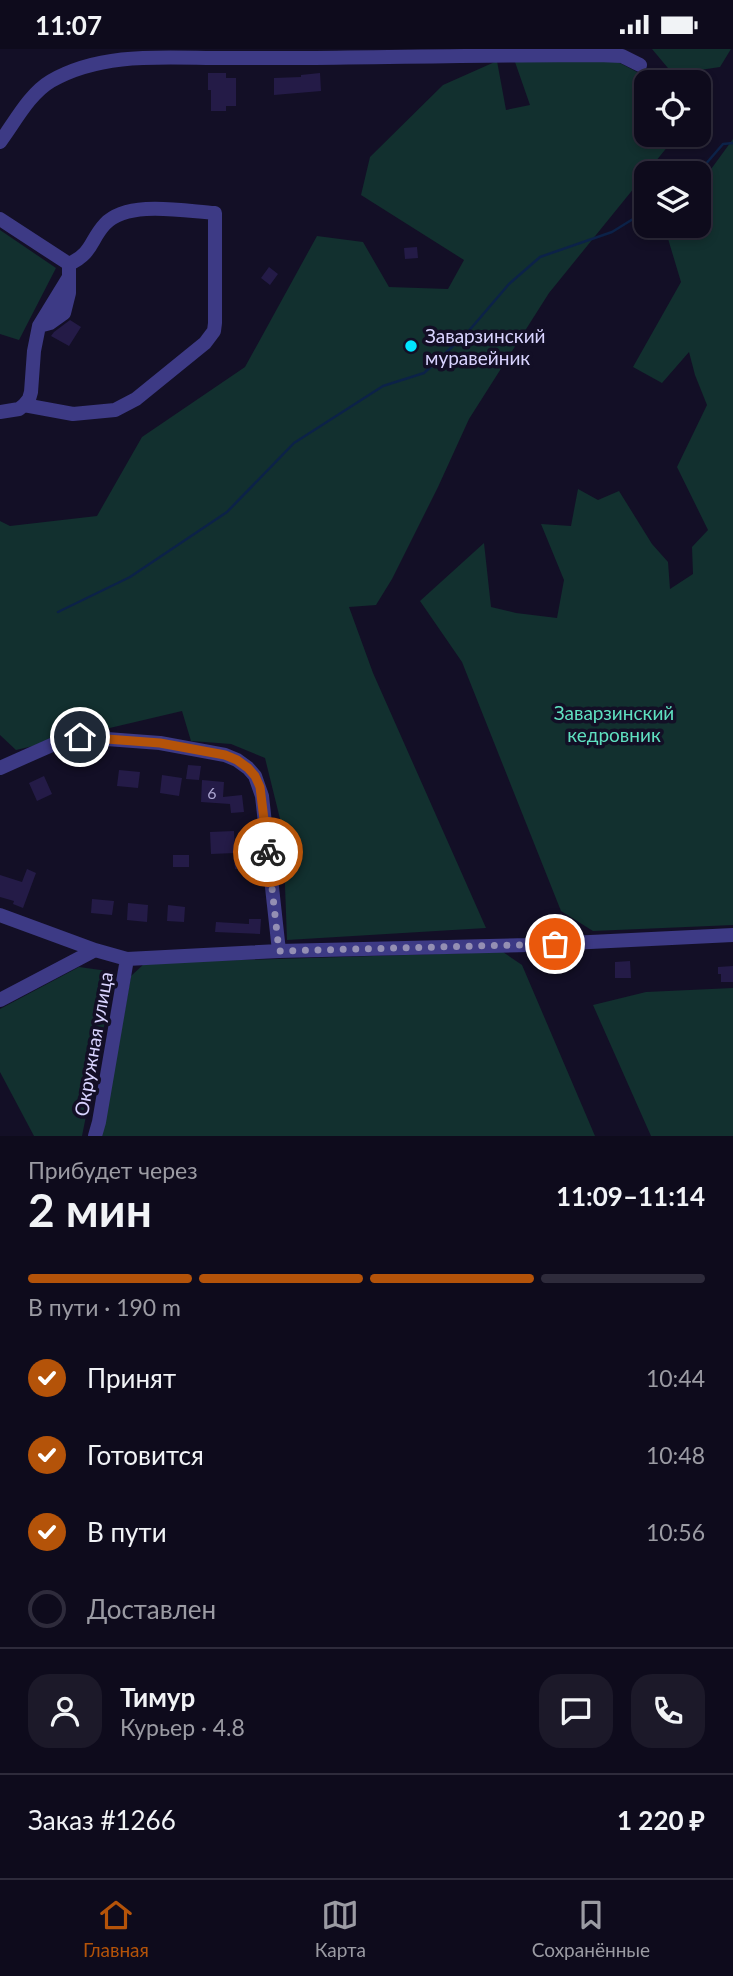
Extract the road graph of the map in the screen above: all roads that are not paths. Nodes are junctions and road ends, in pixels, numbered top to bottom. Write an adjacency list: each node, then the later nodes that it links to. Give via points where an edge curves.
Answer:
1 (182, 53): 2 (street); 4 (street, via 122,59 50,82 25,106)
2 (621, 53): 3 (street)
3 (640, 65)
4 (0, 142)
5 (0, 219): 6 (street)
6 (69, 270): 7 (street, via 64,313 39,326 31,392); 7 (street, via 105,224 122,212 215,213 214,331 136,399 115,410 73,414)
7 (24, 405): 8 (street)
8 (0, 412)
9 (0, 768): 13 (street, via 80,737 160,743 237,760 255,776 262,796)
10 (0, 915): 12 (street)
11 (733, 935): 13 (street)
12 (95, 950): 14 (street); 15 (street)
13 (279, 951): 14 (street)
14 (127, 959): 16 (street, Окружная улица)
15 (0, 1000)
16 (95, 1136)

